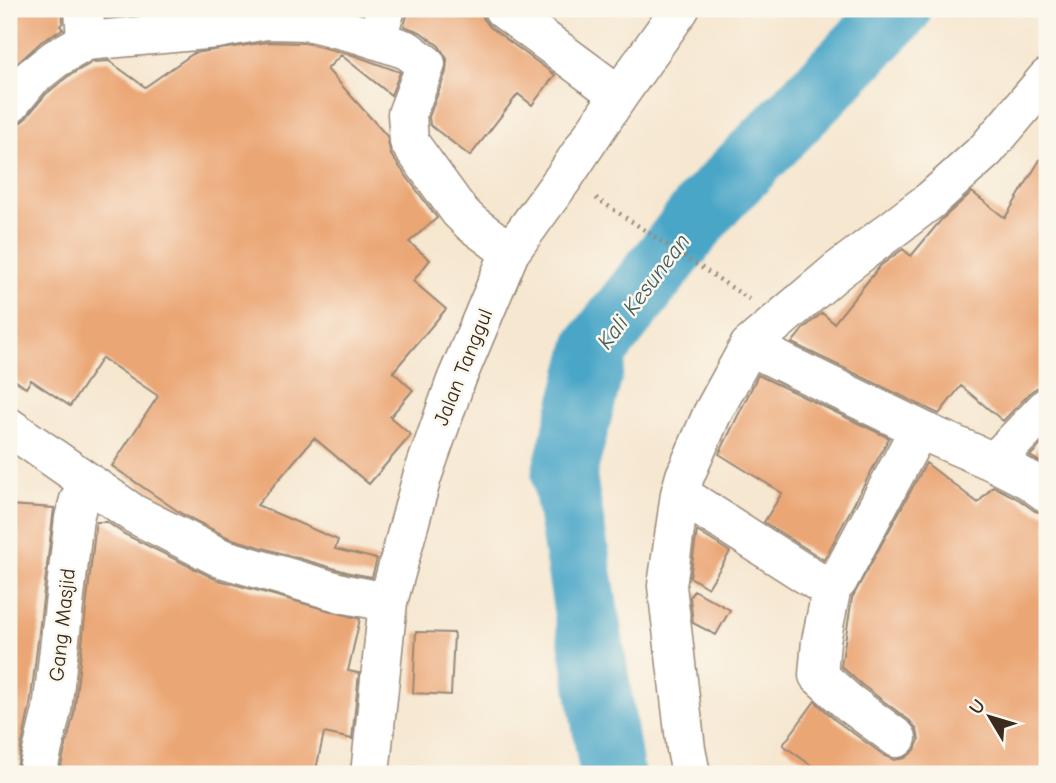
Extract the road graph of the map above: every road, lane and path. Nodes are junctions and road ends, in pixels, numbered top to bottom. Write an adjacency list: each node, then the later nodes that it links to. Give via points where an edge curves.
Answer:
1 (503, 9): 7 (street)
2 (680, 9): 7 (street, Jalan Tanggul)
3 (254, 16): 4 (street); 5 (street)
4 (381, 24): 10 (street, via 426,64 407,114 409,142 459,211)
5 (85, 25): 8 (street)
6 (1047, 78): 12 (street, via 986,150 931,200 835,272)
7 (619, 94): 10 (street, Jalan Tanggul)
8 (9, 105)
9 (595, 197): 11 (path)
10 (510, 252): 21 (street, Jalan Tanggul, via 455,383 422,477)
11 (752, 302)
12 (749, 346): 15 (street); 19 (street, via 712,414)
13 (1047, 407): 16 (street)
14 (9, 427): 17 (street)
15 (919, 429): 16 (street); 20 (street)
16 (994, 463): 18 (street)
17 (89, 483): 21 (street, via 134,514 222,558); 23 (street, Gang Masjid, via 74,518 52,710)
18 (1047, 493)
19 (680, 494): 20 (street); 25 (street, via 667,586)
20 (832, 587): 22 (street, via 818,676)
21 (388, 602): 24 (street, Jalan Tanggul)
22 (897, 738)
23 (38, 769)
24 (370, 774)
25 (691, 774)

